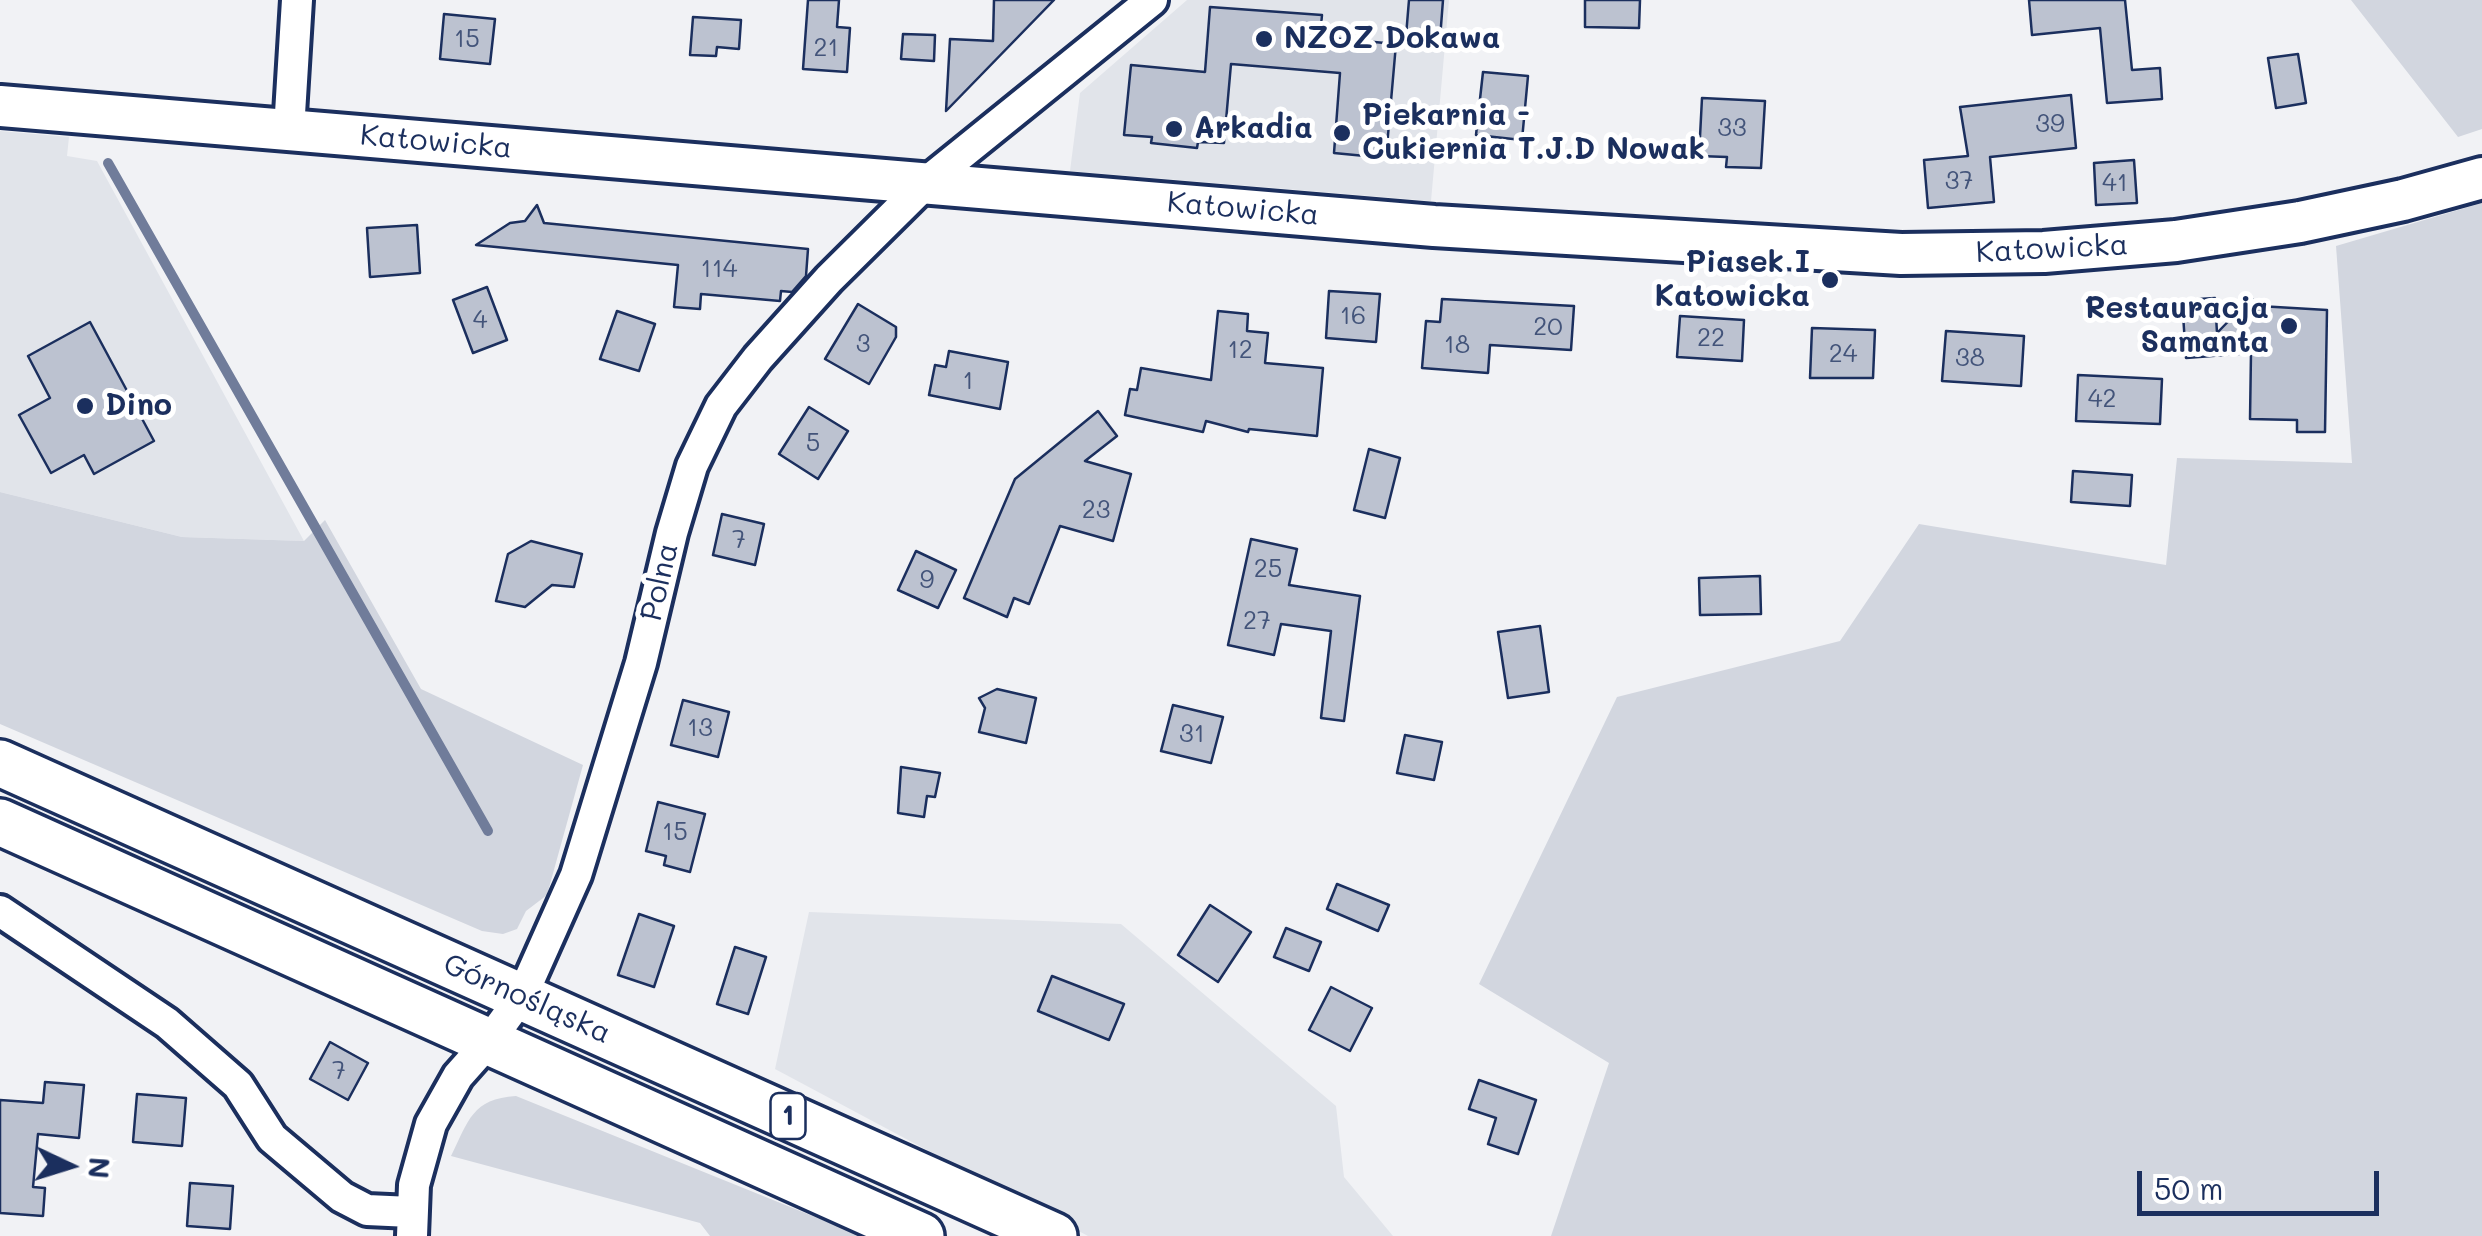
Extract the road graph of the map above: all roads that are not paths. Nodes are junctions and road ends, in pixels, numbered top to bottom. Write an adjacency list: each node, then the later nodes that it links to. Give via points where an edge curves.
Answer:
1 (298, 0): 4 (street)
2 (1152, 0): 6 (street, Polna)
3 (0, 106): 4 (street, Katowicka)
4 (288, 130): 6 (street, Katowicka)
5 (2482, 178): 6 (street, Katowicka, via 2300,222 2176,242 1930,255 1434,226)
6 (928, 182): 10 (street, Polna, via 818,292 721,406 687,483 582,857)
7 (0, 764): 10 (main road, Górnośląska / 1)
8 (0, 822): 11 (main road, Górnośląska / 1)
9 (0, 911): 12 (street, via 167,1023 238,1085 272,1138 342,1197)
10 (522, 996): 11 (street, Polna); 14 (main road, Górnośląska / 1)
11 (490, 1040): 12 (street, Polna, via 458,1076 432,1124 420,1158); 13 (main road, Górnośląska / 1)
12 (412, 1224)
13 (921, 1236)
14 (1054, 1236)

